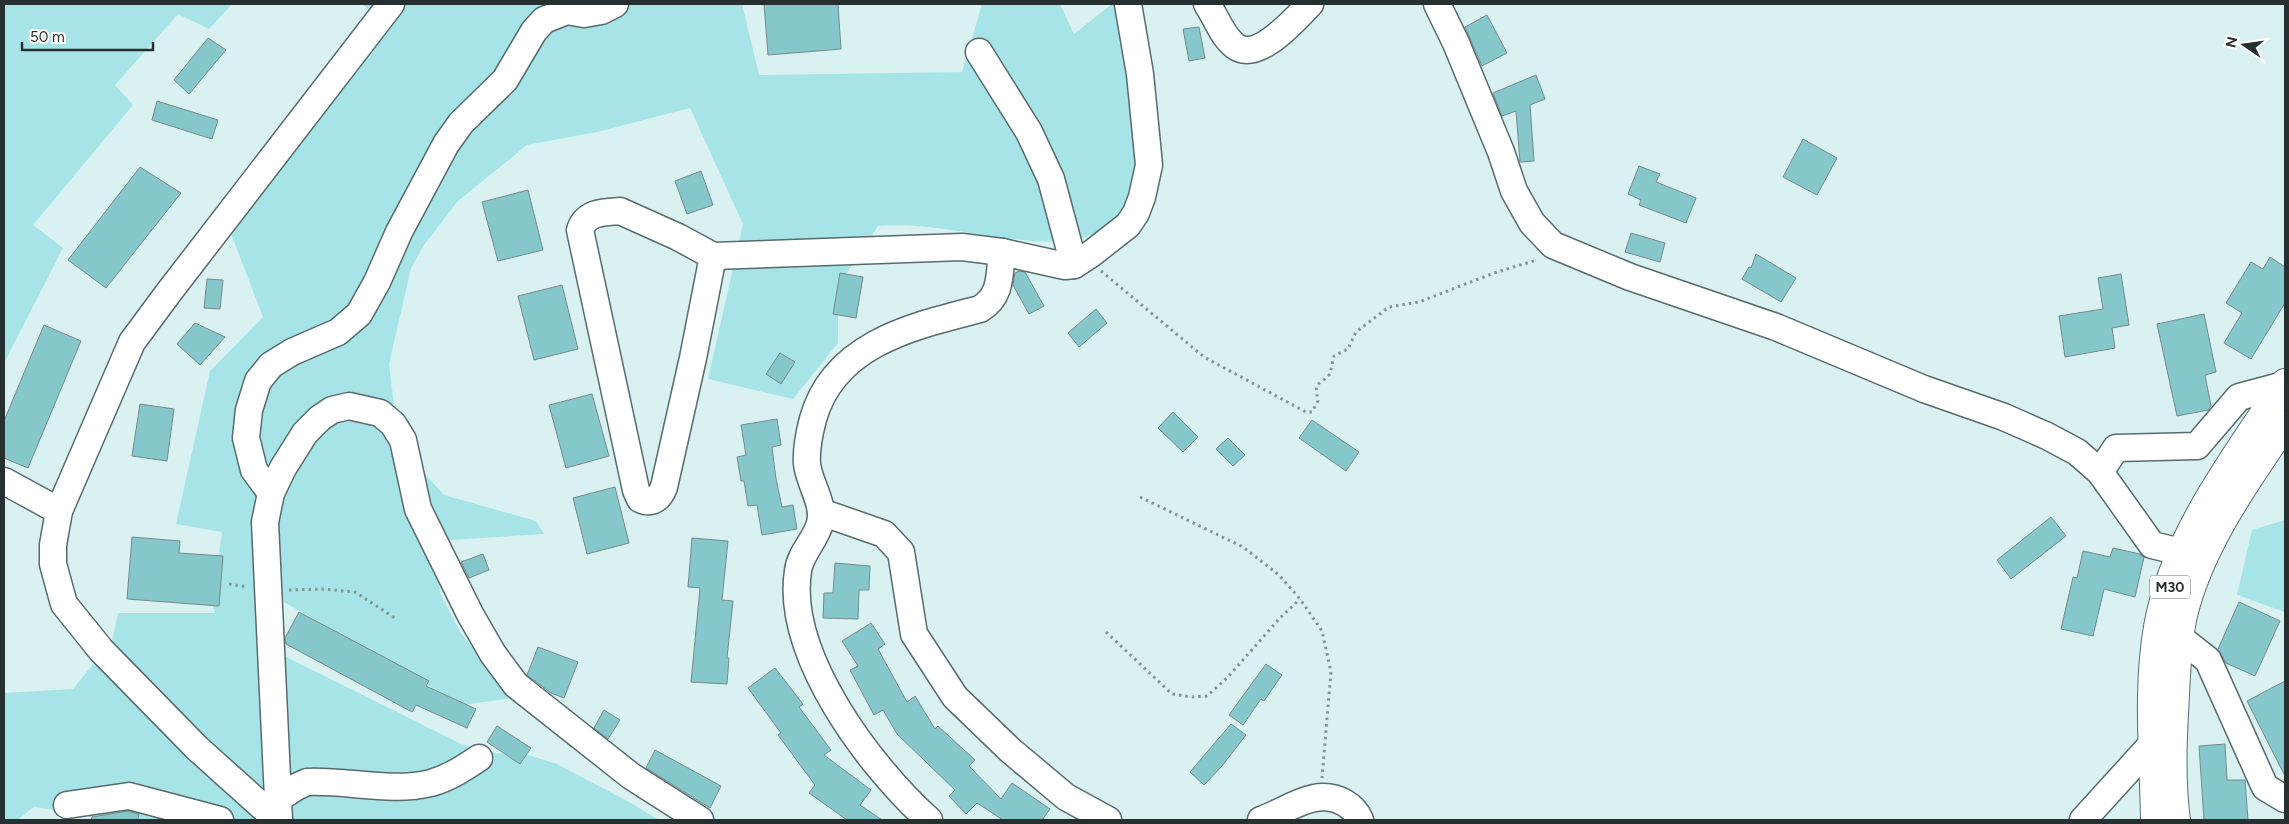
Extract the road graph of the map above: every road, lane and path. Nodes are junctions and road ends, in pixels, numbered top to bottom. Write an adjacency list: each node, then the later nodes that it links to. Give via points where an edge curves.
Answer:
1 (391, 4): 18 (street, via 132,342)
2 (615, 4): 16 (street, via 584,14 567,11 539,26 505,80 467,117 446,144 359,314 338,332 271,365 258,381 249,410 246,438 254,470)
3 (1128, 4): 11 (street, via 1148,147 1147,180 1136,213 1128,225)
4 (1207, 4): 5 (street, via 1223,33 1242,50 1254,50 1266,44)
5 (1310, 4)
6 (1437, 4): 8 (street, via 1456,43 1522,208 1538,232 1553,245)
7 (979, 52): 11 (street, via 1029,132 1051,179)
8 (1567, 251): 11 (path, via 1494,273 1419,302 1389,307 1356,332 1348,349 1334,356 1330,374 1316,386 1318,400 1312,412 1306,412 1204,357); 14 (street, via 1630,277 1776,327 1924,389 2004,417 2077,452)
9 (1002, 252): 10 (street, via 962,247); 11 (street, via 1065,266); 19 (street, via 996,295 990,303 980,309 901,331 873,344 831,380 817,405 809,435 807,465)
10 (713, 256): 10 (street, via 620,211 594,214 586,219 580,230 636,490 644,501 658,498 664,487)
11 (1080, 261)
12 (2285, 384): 14 (street, via 2239,398 2197,446 2116,448); 20 (highway, M30, via 2218,485)
13 (2285, 424): 26 (highway, M30, via 2210,542 2193,582)
14 (2100, 472): 20 (street, via 2152,545)
15 (4, 481): 18 (street)
16 (271, 493): 22 (street, via 265,522); 34 (street, via 292,452 320,418 332,410 349,406 380,413 394,424 403,440 418,509 470,614 504,670 516,685 600,754)
17 (1140, 497): 23 (path, via 1243,547 1278,575)
18 (59, 511): 32 (street, via 53,564 64,604 101,650 197,748)
19 (821, 512): 35 (street, via 820,523 798,569 796,598 809,653 830,694 867,752 906,800); 36 (street, via 884,534 901,552 914,634 955,697 1010,750 1066,797)
20 (2182, 552): 27 (highway, M30, via 2158,627)
21 (229, 584): 22 (path)
22 (269, 590): 24 (path, via 355,592); 32 (street)
23 (1300, 599): 25 (path, via 1207,696 1172,694); 29 (path, via 1322,631 1331,672)
24 (395, 618)
25 (1106, 632)
26 (2180, 638): 30 (street, via 2208,660 2265,787); 41 (highway, M30, via 2172,779)
27 (2153, 743): 39 (street); 40 (highway, M30)
28 (479, 758): 32 (street, via 453,774 403,787 307,782 296,787)
29 (1319, 796): 37 (street); 38 (street, via 1337,798 1350,806)
30 (2285, 800)
31 (67, 805): 33 (street, via 129,796)
32 (278, 813)
33 (220, 820)
34 (700, 820)
35 (930, 820)
36 (1108, 820)
37 (1261, 820)
38 (1360, 820)
39 (2083, 820)
40 (2155, 820)
41 (2176, 820)

